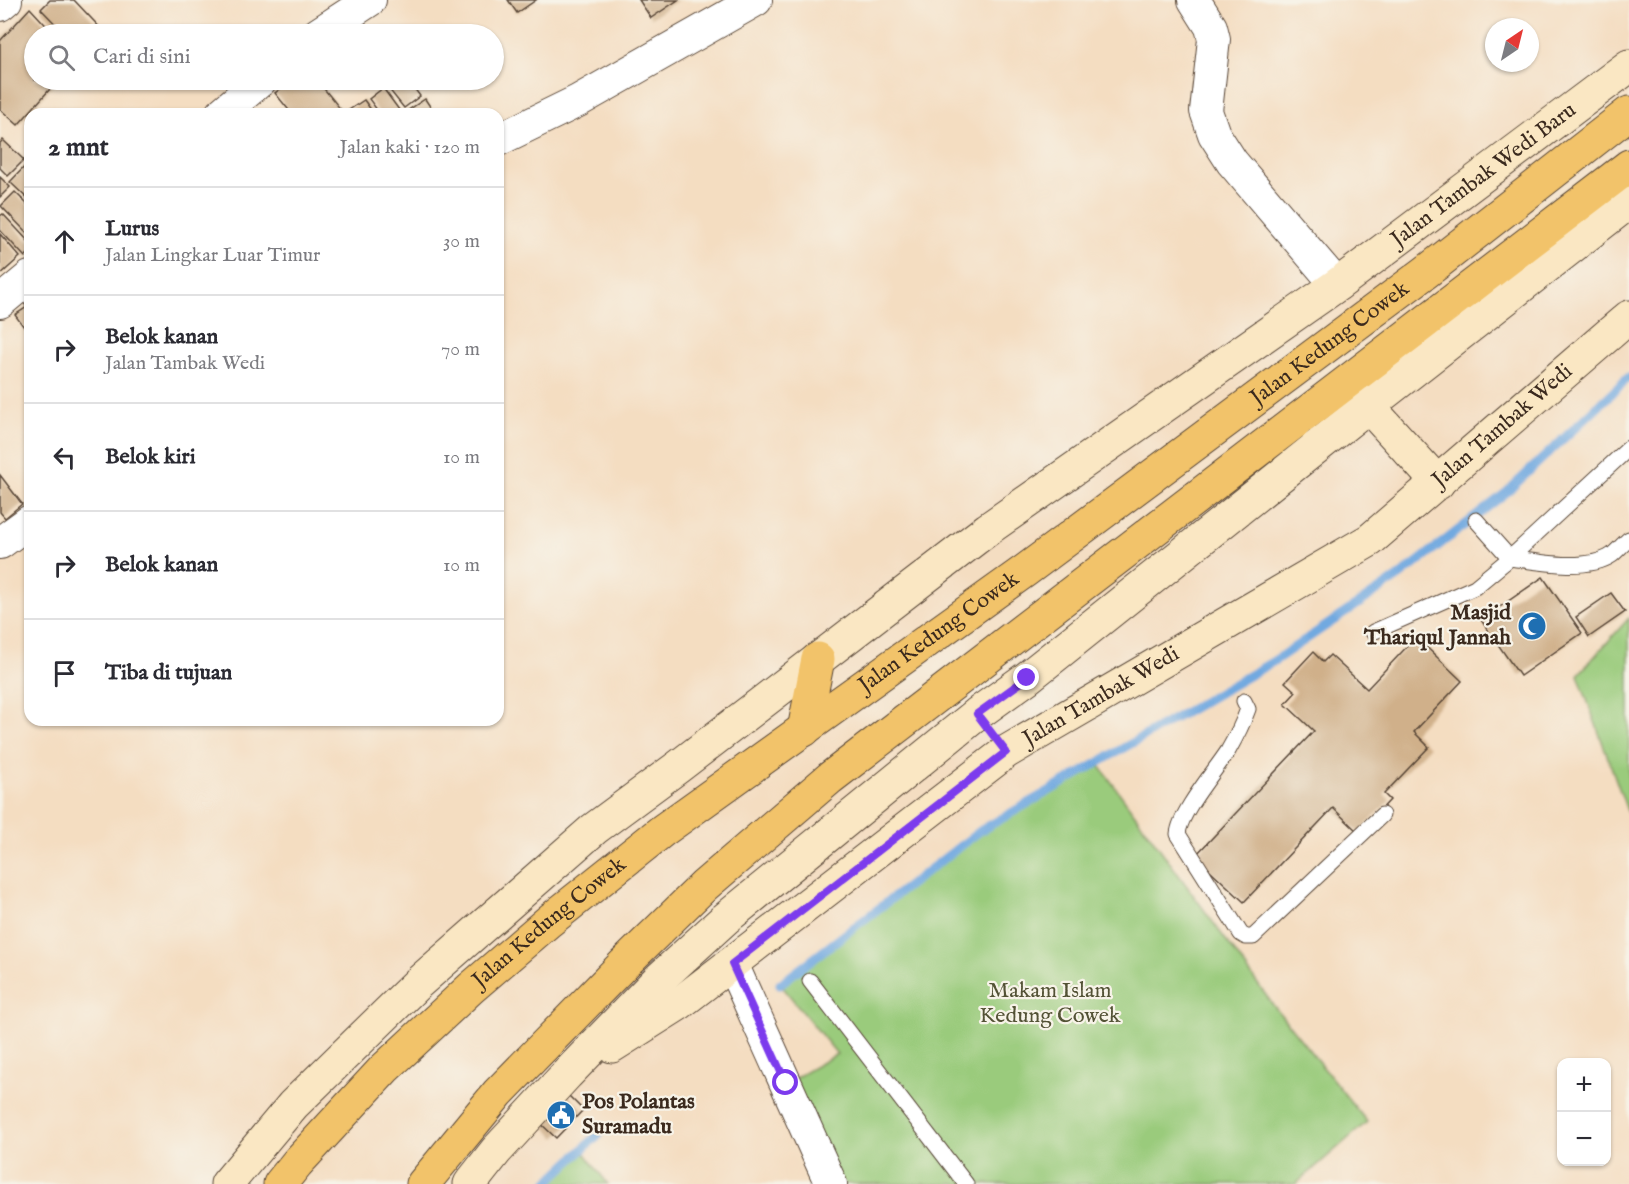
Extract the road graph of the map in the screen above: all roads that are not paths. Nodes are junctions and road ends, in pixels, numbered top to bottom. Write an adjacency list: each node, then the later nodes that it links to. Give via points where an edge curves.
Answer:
1 (6, 0): 5 (street)
2 (370, 0): 6 (street)
3 (756, 0): 11 (street, via 578,101)
4 (1194, 0): 15 (street, via 1214,39 1206,111 1214,134 1232,162)
5 (0, 5)
6 (333, 24)
7 (1629, 66): 15 (main road, Jalan Tambak Wedi Baru)
8 (249, 90): 9 (street)
9 (227, 108)
10 (1629, 113): 30 (highway, Jalan Kedung Cowek, via 1407,286)
11 (504, 137)
12 (1629, 166): 38 (highway, Jalan Kedung Cowek, via 830,778 704,886 624,964 498,1093)
13 (1629, 202): 18 (main road)
14 (24, 282): 16 (street)
15 (1337, 285): 27 (main road, Jalan Kedung Cowek, via 988,529)
16 (0, 302)
17 (1629, 317): 20 (main road, Jalan Tambak Wedi)
18 (1368, 406): 20 (main road); 29 (main road)
19 (1629, 448): 25 (lane)
20 (1438, 483): 31 (main road, Jalan Tambak Wedi, via 1370,540)
21 (1476, 520): 25 (lane)
22 (24, 525): 24 (street)
23 (1629, 538): 25 (lane, via 1611,555 1594,563)
24 (0, 543)
25 (1510, 558): 26 (lane, via 1475,587)
26 (1373, 632)
27 (818, 659): 30 (highway); 36 (main road, Jalan Kedung Cowek, via 594,829 418,983 293,1105)
28 (1244, 701): 32 (lane, via 1248,709 1243,722 1183,817 1178,834 1241,934 1253,936)
29 (977, 714): 31 (main road); 35 (main road, via 724,919)
30 (804, 730): 37 (highway, Jalan Kedung Cowek, via 662,831 471,988 384,1069)
31 (1006, 752): 33 (main road, Jalan Tambak Wedi)
32 (1382, 815)
33 (732, 964): 35 (main road, Jalan Tambak Wedi, via 680,1003); 40 (street)
34 (810, 981): 41 (lane)
35 (567, 1074): 39 (main road)
36 (227, 1184)
37 (280, 1184)
38 (423, 1184)
39 (470, 1184)
40 (831, 1184)
41 (966, 1184)

